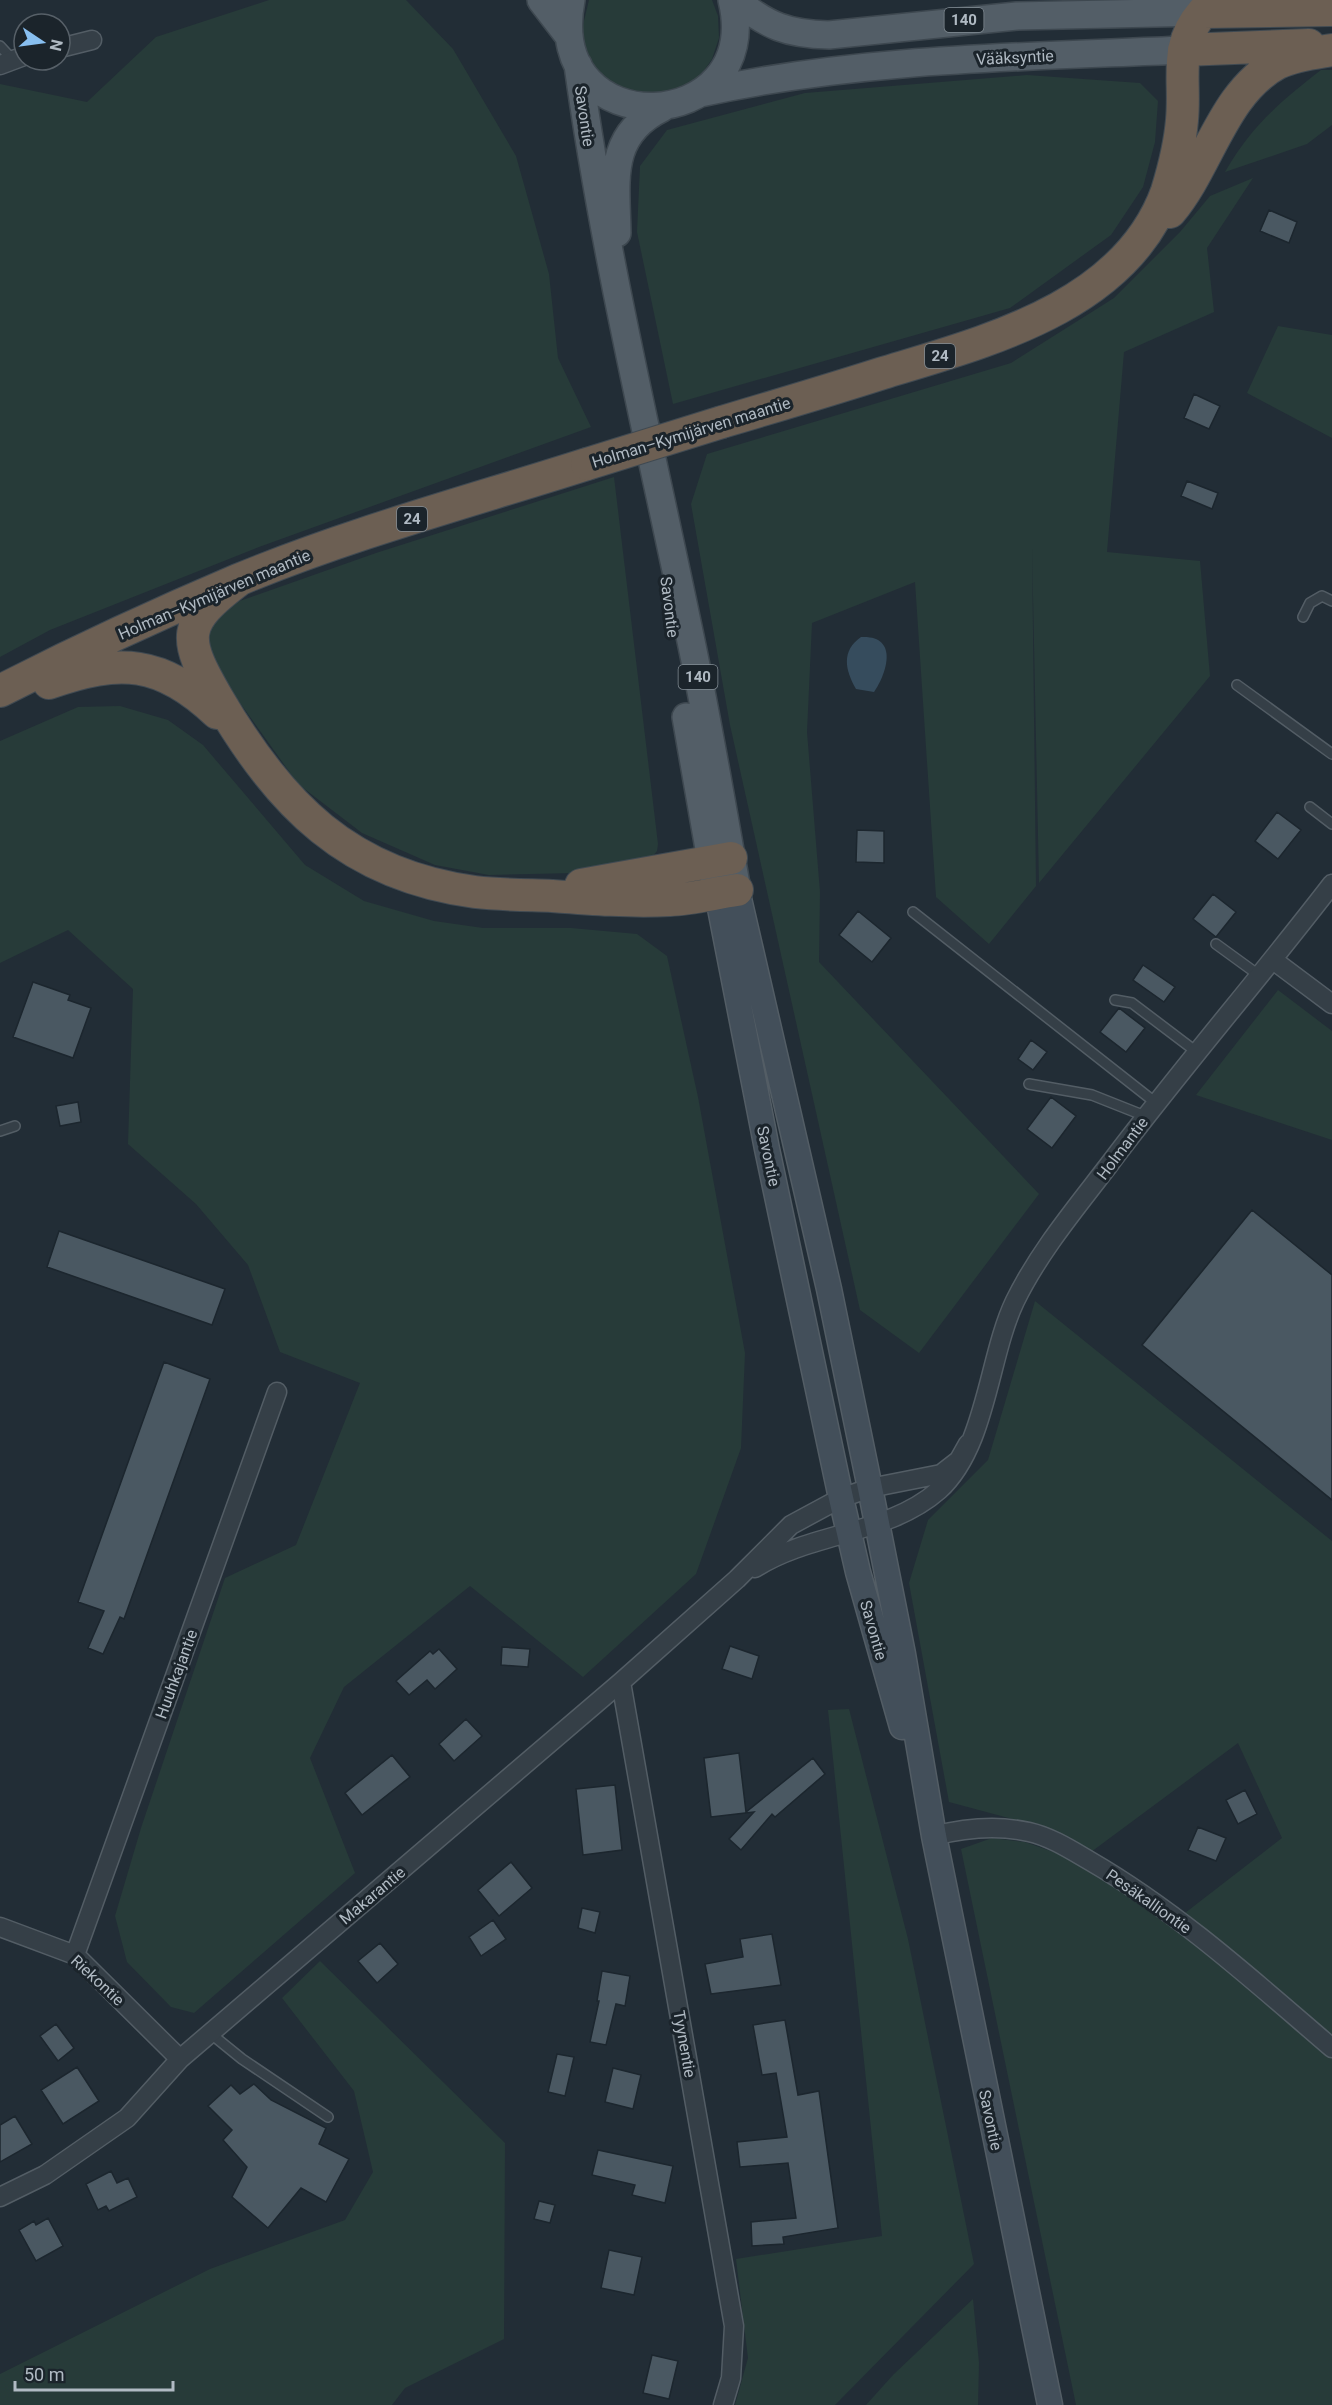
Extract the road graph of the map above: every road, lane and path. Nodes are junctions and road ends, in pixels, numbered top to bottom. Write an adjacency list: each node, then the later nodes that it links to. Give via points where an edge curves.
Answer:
1 (541, 0): 6 (main road, 140)
2 (571, 0): 6 (main road, 140)
3 (733, 0): 5 (main road, 140, via 760,20 801,34 829,35 1017,16); 12 (main road, 140, via 732,49 724,67)
4 (1332, 10): 5 (highway)
5 (1203, 12): 10 (highway, Holman–Kymijärven maantie / 24, via 1189,30)
6 (568, 35): 11 (main road, 140)
7 (92, 40): 8 (street)
8 (72, 45)
9 (1332, 48): 10 (highway, Vääksyntie / 24); 14 (highway, 24, via 1279,63 1252,83 1229,114 1178,203)
10 (1184, 50): 12 (main road, Vääksyntie / 24, via 858,66); 14 (highway, Holman–Kymijärven maantie / 24, via 1182,120 1172,175 1153,221)
11 (578, 65): 13 (main road, 140, via 590,81 619,102); 15 (main road, Savontie / 140, via 599,206)
12 (700, 93): 13 (main road, 140)
13 (662, 108): 15 (main road, Savontie / 140, via 635,124 627,135 616,176)
14 (1137, 247): 16 (highway, Holman–Kymijärven maantie / 24, bridge, via 1078,297 1007,332 310,553)
15 (620, 310): 26 (main road, Savontie / 140, via 688,623)
16 (239, 580): 20 (highway, Holman–Kymijärven maantie / 24, via 61,660); 22 (highway, via 200,613 193,641 196,658)
17 (1332, 601): 18 (lane, via 1322,596 1310,603)
18 (1303, 617)
19 (1237, 685): 23 (lane)
20 (0, 692)
21 (0, 702): 22 (highway, via 70,675 100,669 142,669 163,674 184,686)
22 (237, 732): 29 (highway, via 292,804 355,852 430,882 475,892)
23 (1332, 754)
24 (1310, 807): 25 (lane)
25 (1332, 824)
26 (722, 860): 28 (main road, Savontie / 140); 29 (highway)
27 (1332, 884): 32 (street, Holmantie)
28 (727, 891): 29 (highway, via 663,900); 43 (main road, Savontie / 140, via 829,1289); 44 (main road, Savontie / 140, via 767,1149)
29 (524, 895)
30 (913, 912): 38 (lane)
31 (1216, 944): 33 (lane)
32 (1273, 960): 33 (street, Holmantie); 35 (street)
33 (1260, 976): 36 (street, Holmantie)
34 (1115, 1000): 36 (lane, via 1132,1003)
35 (1332, 1004)
36 (1198, 1053): 38 (street, Holmantie)
37 (1029, 1084): 38 (lane)
38 (1151, 1110): 42 (street, Holmantie, via 1026,1279 1004,1329)
39 (15, 1126): 40 (lane)
40 (0, 1131)
41 (277, 1392): 51 (street, Huuhkajantie)
42 (968, 1444): 43 (street, Holmantie, via 959,1460 941,1474); 45 (street, Holmantie, via 960,1463 941,1488 912,1509)
43 (870, 1488): 44 (street, Makarantie); 45 (main road, Savontie / 140)
44 (841, 1498): 46 (main road, Savontie / 140); 47 (street, Makarantie, via 790,1525)
45 (877, 1523): 46 (street, Holmantie); 49 (main road, Savontie / 140)
46 (849, 1532): 47 (street, Makarantie, via 768,1559); 49 (main road, Savontie / 140)
47 (737, 1579): 48 (street, Makarantie)
48 (621, 1682): 52 (street, Makarantie); 57 (street, Tyynentie, via 734,2326 731,2378)
49 (934, 1836): 53 (street, Pesäkalliontie, via 982,1827 1029,1832 1060,1844 1145,1896); 58 (main road, Savontie / 140)
50 (0, 1927): 51 (street, Riekontie)
51 (75, 1955): 54 (street, Riekontie)
52 (210, 2033): 54 (street, Makarantie); 55 (lane)
53 (1332, 2048)
54 (180, 2059): 56 (street, Makarantie, via 127,2118 45,2175)
55 (328, 2117)
56 (0, 2197)
57 (723, 2405)
58 (1050, 2405)

